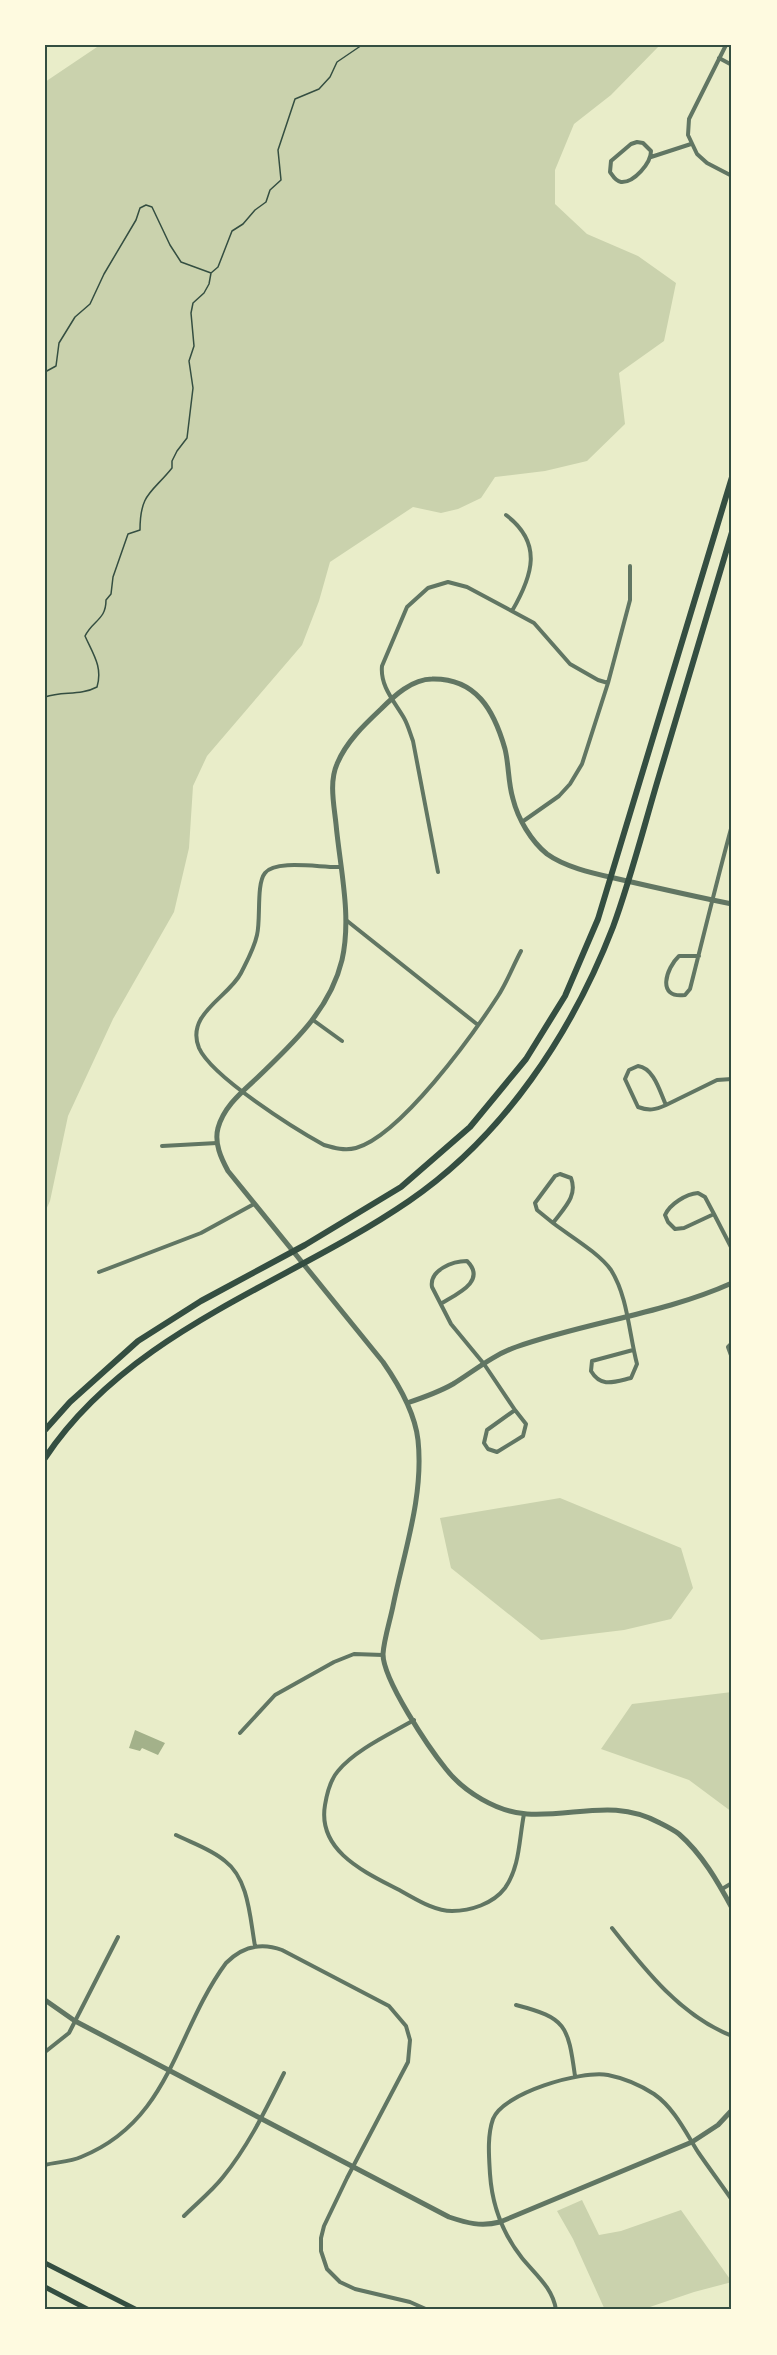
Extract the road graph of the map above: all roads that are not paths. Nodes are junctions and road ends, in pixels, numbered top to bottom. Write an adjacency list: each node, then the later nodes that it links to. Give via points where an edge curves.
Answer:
1 (726, 45): 2 (street)
2 (719, 58): 3 (street); 4 (street, via 689,119)
3 (732, 65)
4 (691, 144): 5 (street); 6 (street, via 707,163)
5 (651, 157): 5 (street, via 643,143 631,144 611,161 610,172 616,180 630,180)
6 (732, 176)
7 (732, 475): 18 (main road)
8 (506, 515): 11 (street, via 524,532 531,556 529,578)
9 (732, 532): 19 (main road)
10 (630, 566): 12 (street, via 630,600)
11 (512, 611): 12 (street, via 534,623 570,664); 13 (street, via 467,587 448,582 428,588 407,607 382,666 381,676)
12 (608, 683): 14 (street, via 579,771 559,796)
13 (392, 698): 14 (street, via 429,679 454,681 478,695 489,708 501,740 513,799); 16 (street, via 350,741 336,766 332,794); 17 (street, via 413,741)
14 (522, 822): 18 (street, via 548,854)
15 (732, 825): 20 (street)
16 (340, 867): 22 (street); 29 (street, via 278,865 260,881 260,915 251,952 239,978 203,1014 197,1028 202,1052)
17 (438, 872)
18 (611, 877): 19 (street); 37 (main road, via 598,919 564,996 526,1059 470,1127 402,1187)
19 (627, 881): 20 (street); 38 (main road, via 614,924 579,1003 522,1092 481,1139 410,1200)
20 (712, 900): 21 (street); 24 (street)
21 (732, 904)
22 (346, 920): 25 (street, via 342,960 330,994); 26 (street)
23 (520, 951): 26 (street, via 499,995)
24 (699, 956): 24 (street, via 679,956 672,962 666,982 670,993 676,996 690,989)
25 (314, 1020): 27 (street); 29 (street)
26 (478, 1024): 29 (street, via 428,1090 386,1130 353,1149 324,1145)
27 (342, 1041)
28 (732, 1079): 30 (street, via 717,1080)
29 (242, 1092): 31 (street, via 223,1115)
30 (666, 1105): 30 (street, via 644,1067 629,1071 625,1079 638,1107 653,1110)
31 (217, 1143): 32 (street); 33 (street, via 228,1171)
32 (162, 1146)
33 (254, 1204): 37 (street); 39 (street, via 201,1233)
34 (714, 1214): 34 (street, via 705,1197 698,1193 669,1206 665,1215 675,1229); 36 (street)
35 (553, 1223): 35 (street, via 573,1196 574,1187 568,1175 555,1176 535,1203 537,1210); 42 (street, via 610,1269 620,1287)
36 (732, 1249)
37 (292, 1252): 38 (street); 49 (main road, via 201,1301 138,1341)
38 (303, 1264): 47 (street, via 383,1362); 50 (main road, via 150,1352 84,1411)
39 (99, 1272)
40 (732, 1283): 42 (street)
41 (442, 1303): 41 (street, via 468,1288 474,1278 473,1267 467,1261 436,1272 432,1287); 46 (street, via 458,1334)
42 (627, 1318): 44 (street); 46 (street, via 518,1346)
43 (732, 1343): 45 (street, via 728,1347)
44 (633, 1350): 44 (street, via 592,1361 591,1371 596,1379 604,1384 631,1378 637,1365)
45 (732, 1358)
46 (484, 1364): 47 (street, via 451,1385); 48 (street)
47 (407, 1403): 51 (street, via 418,1439 418,1479)
48 (515, 1410): 48 (street, via 487,1430 484,1443 488,1449 497,1452 523,1436 526,1424)
49 (45, 1430)
50 (45, 1458)
51 (383, 1655): 52 (street, via 393,1689); 53 (street, via 354,1654 334,1662 274,1695)
52 (414, 1720): 54 (street, via 460,1784 489,1802); 54 (street, via 348,1760 336,1773 324,1811 334,1845 347,1860 430,1906 450,1911 471,1909 504,1890 517,1866)
53 (240, 1733)
54 (524, 1814): 57 (street, via 609,1808 646,1816 678,1833)
55 (176, 1835): 61 (street, via 223,1859 238,1874)
56 (732, 1883): 57 (street)
57 (722, 1889): 58 (street)
58 (732, 1908)
59 (612, 1928): 65 (street, via 662,1988 710,2025)
60 (118, 1937): 64 (street)
61 (255, 1947): 67 (street, via 236,1954 223,1968); 74 (street, via 282,1950 339,1979 395,2011 406,2026 408,2062)
62 (45, 2000): 64 (street)
63 (516, 2005): 69 (street, via 546,2013 560,2022)
64 (75, 2021): 66 (street, via 63,2039); 67 (street)
65 (732, 2036)
66 (45, 2052)
67 (169, 2070): 71 (street); 73 (street, via 146,2110 123,2133 80,2158)
68 (284, 2073): 71 (street)
69 (575, 2076): 72 (street, via 607,2075 627,2080 655,2095 676,2116); 77 (street, via 518,2097 501,2107 493,2119 489,2138 490,2177)
70 (732, 2110): 72 (street)
71 (261, 2119): 74 (street); 76 (street, via 224,2177)
72 (692, 2142): 75 (street); 77 (street)
73 (45, 2165)
74 (354, 2166): 77 (street, via 449,2217 470,2224); 82 (street, via 323,2232 320,2245 324,2264 335,2278 355,2289)
75 (732, 2200)
76 (184, 2216)
77 (500, 2222): 83 (street, via 520,2256 551,2293)
78 (45, 2263): 81 (main road)
79 (45, 2287): 80 (main road)
80 (89, 2310)
81 (137, 2310)
82 (428, 2310)
83 (556, 2310)

